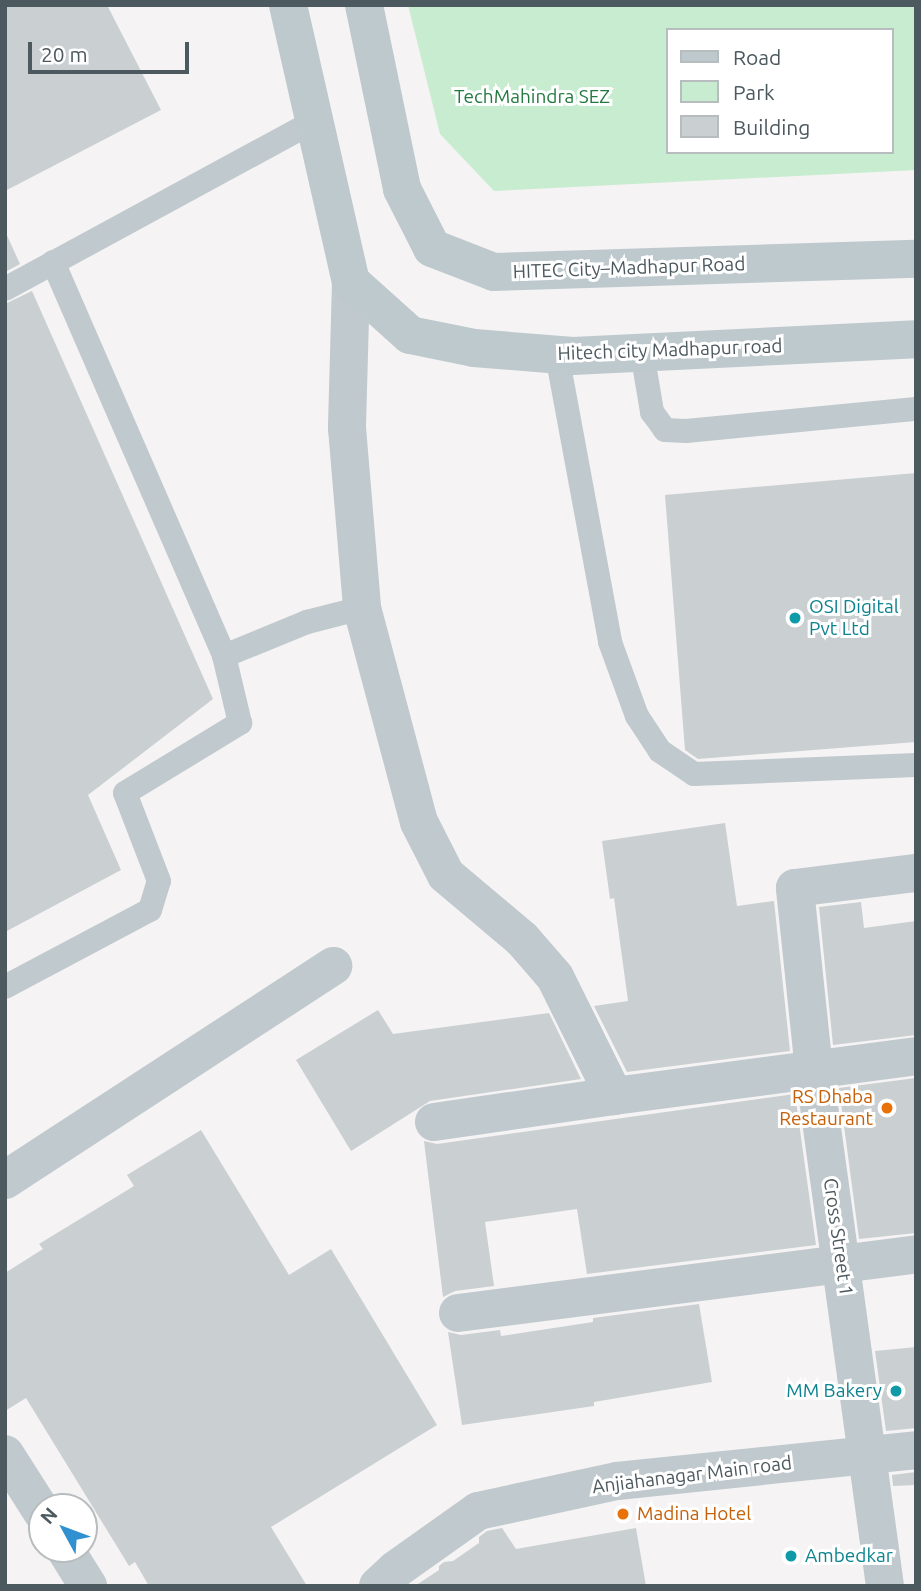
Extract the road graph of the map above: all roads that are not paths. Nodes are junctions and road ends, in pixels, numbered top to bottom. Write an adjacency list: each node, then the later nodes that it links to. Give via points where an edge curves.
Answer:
1 (288, 5): 3 (main road)
2 (364, 5): 4 (main road, HITEC City–Madhapur Road, via 402,189 432,248 494,272)
3 (314, 121): 5 (lane); 6 (main road)
4 (916, 259)
5 (54, 262): 7 (lane); 13 (lane)
6 (351, 282): 10 (main road, Hitech city Madhapur road, via 410,335 474,348); 12 (street, via 347,428)
7 (5, 289)
8 (916, 339): 9 (main road, Hitech city Madhapur road)
9 (642, 352): 10 (main road, Hitech city Madhapur road); 11 (lane, via 652,412 664,430)
10 (557, 355): 14 (lane, via 610,642 637,716 660,751 694,774)
11 (916, 409)
12 (362, 608): 13 (lane, via 307,622); 20 (street, via 419,822 440,865 522,939 555,977)
13 (224, 656): 17 (lane, via 240,723 125,793 159,881 150,909)
14 (916, 765)
15 (916, 873): 19 (street, Cross Street 1, via 795,888)
16 (333, 966): 22 (street)
17 (5, 987)
18 (916, 1056): 19 (street)
19 (814, 1070): 20 (street); 24 (street, Cross Street 1)
20 (614, 1096): 21 (street)
21 (434, 1122)
22 (5, 1180)
23 (916, 1254): 24 (street)
24 (842, 1264): 25 (street); 28 (street, Cross Street 1)
25 (458, 1313)
26 (916, 1450): 28 (street, Anjiahanagar Main road)
27 (5, 1454): 29 (street)
28 (865, 1455): 32 (street, Anjiahanagar Main road, via 617,1481 478,1511); 33 (street, Cross Street 1)
29 (30, 1493)
30 (74, 1563): 31 (street)
31 (88, 1586)
32 (378, 1586)
33 (885, 1586)

